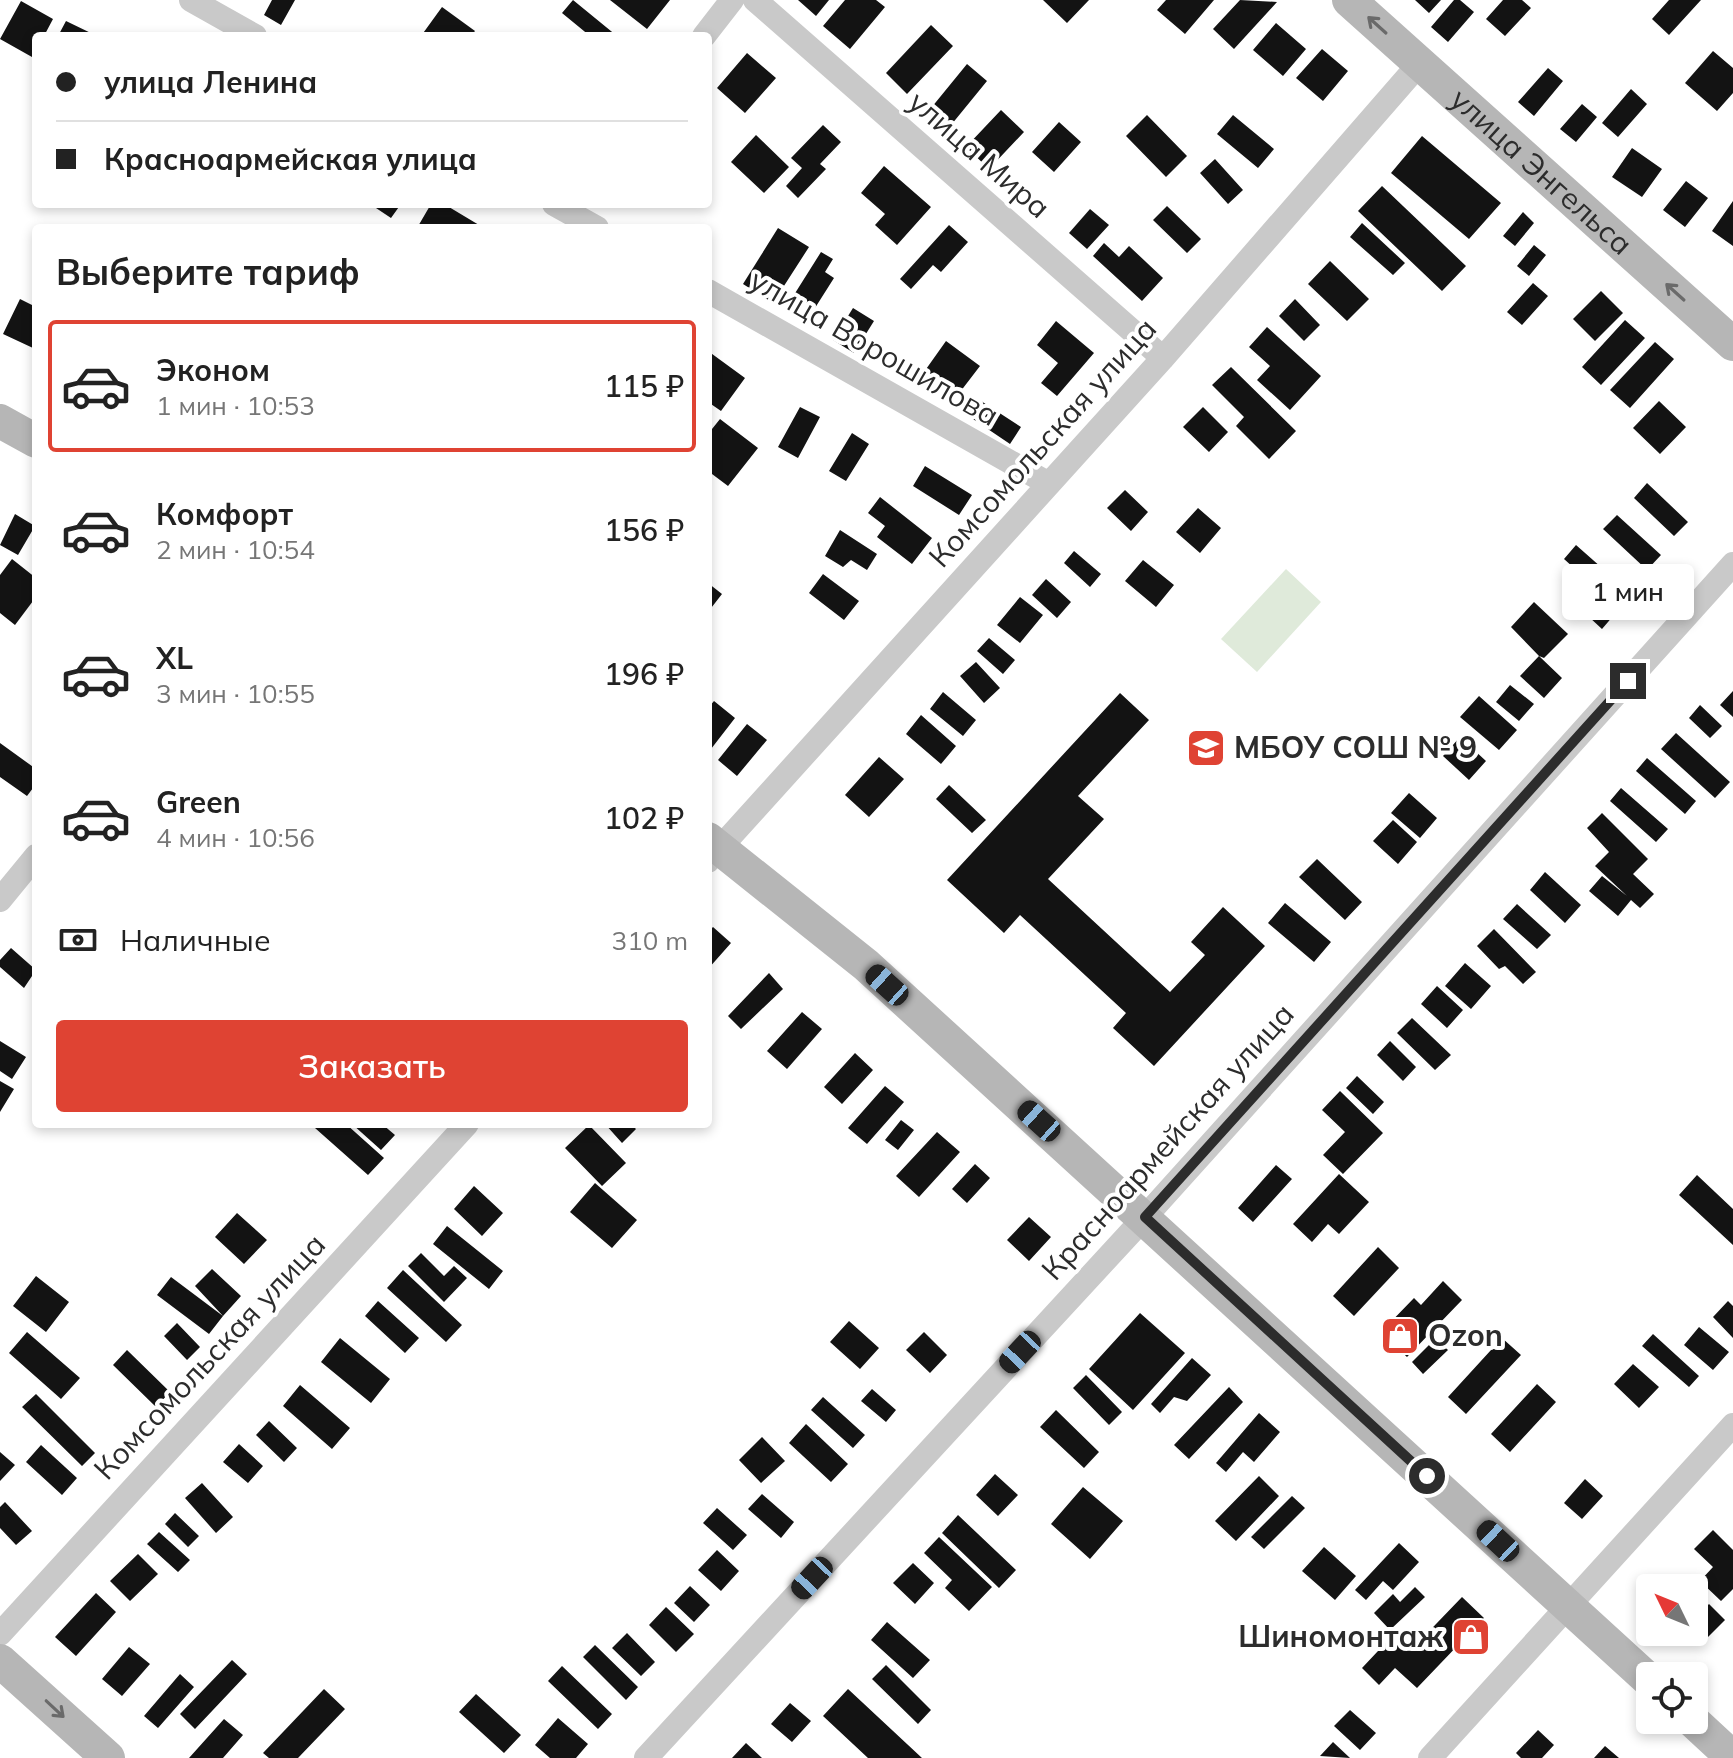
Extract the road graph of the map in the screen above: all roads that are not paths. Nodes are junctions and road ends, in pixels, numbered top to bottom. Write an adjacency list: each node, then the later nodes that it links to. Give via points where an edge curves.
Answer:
1 (191, 0): 5 (street)
2 (732, 0): 6 (street)
3 (755, 0): 12 (street, улица Мира)
4 (1349, 0): 7 (street, улица Энгельса, one-way to 4)
5 (248, 32)
6 (707, 32)
7 (1420, 63): 11 (street, улица Энгельса, one-way to 7); 12 (street, Комсомольская улица)
8 (560, 212): 9 (street)
9 (588, 224)
10 (712, 293): 15 (street, улица Ворошилова)
11 (1733, 344)
12 (1163, 358): 15 (street, Комсомольская улица)
13 (0, 421): 14 (street)
14 (32, 439)
15 (1049, 484): 17 (street, Комсомольская улица)
16 (1733, 564): 21 (street, Красноармейская улица)
17 (712, 849): 21 (street, via 866,965)
18 (32, 861): 19 (street)
19 (0, 900)
20 (463, 1128): 24 (street, Комсомольская улица)
21 (1145, 1217): 23 (street); 29 (street, Красноармейская улица)
22 (1733, 1425): 23 (street)
23 (1569, 1606): 26 (street); 30 (street)
24 (0, 1634)
25 (0, 1661): 28 (street, one-way to 28)
26 (1636, 1668)
27 (1707, 1734): 31 (street)
28 (108, 1758)
29 (646, 1758)
30 (1430, 1758)
31 (1733, 1758)

